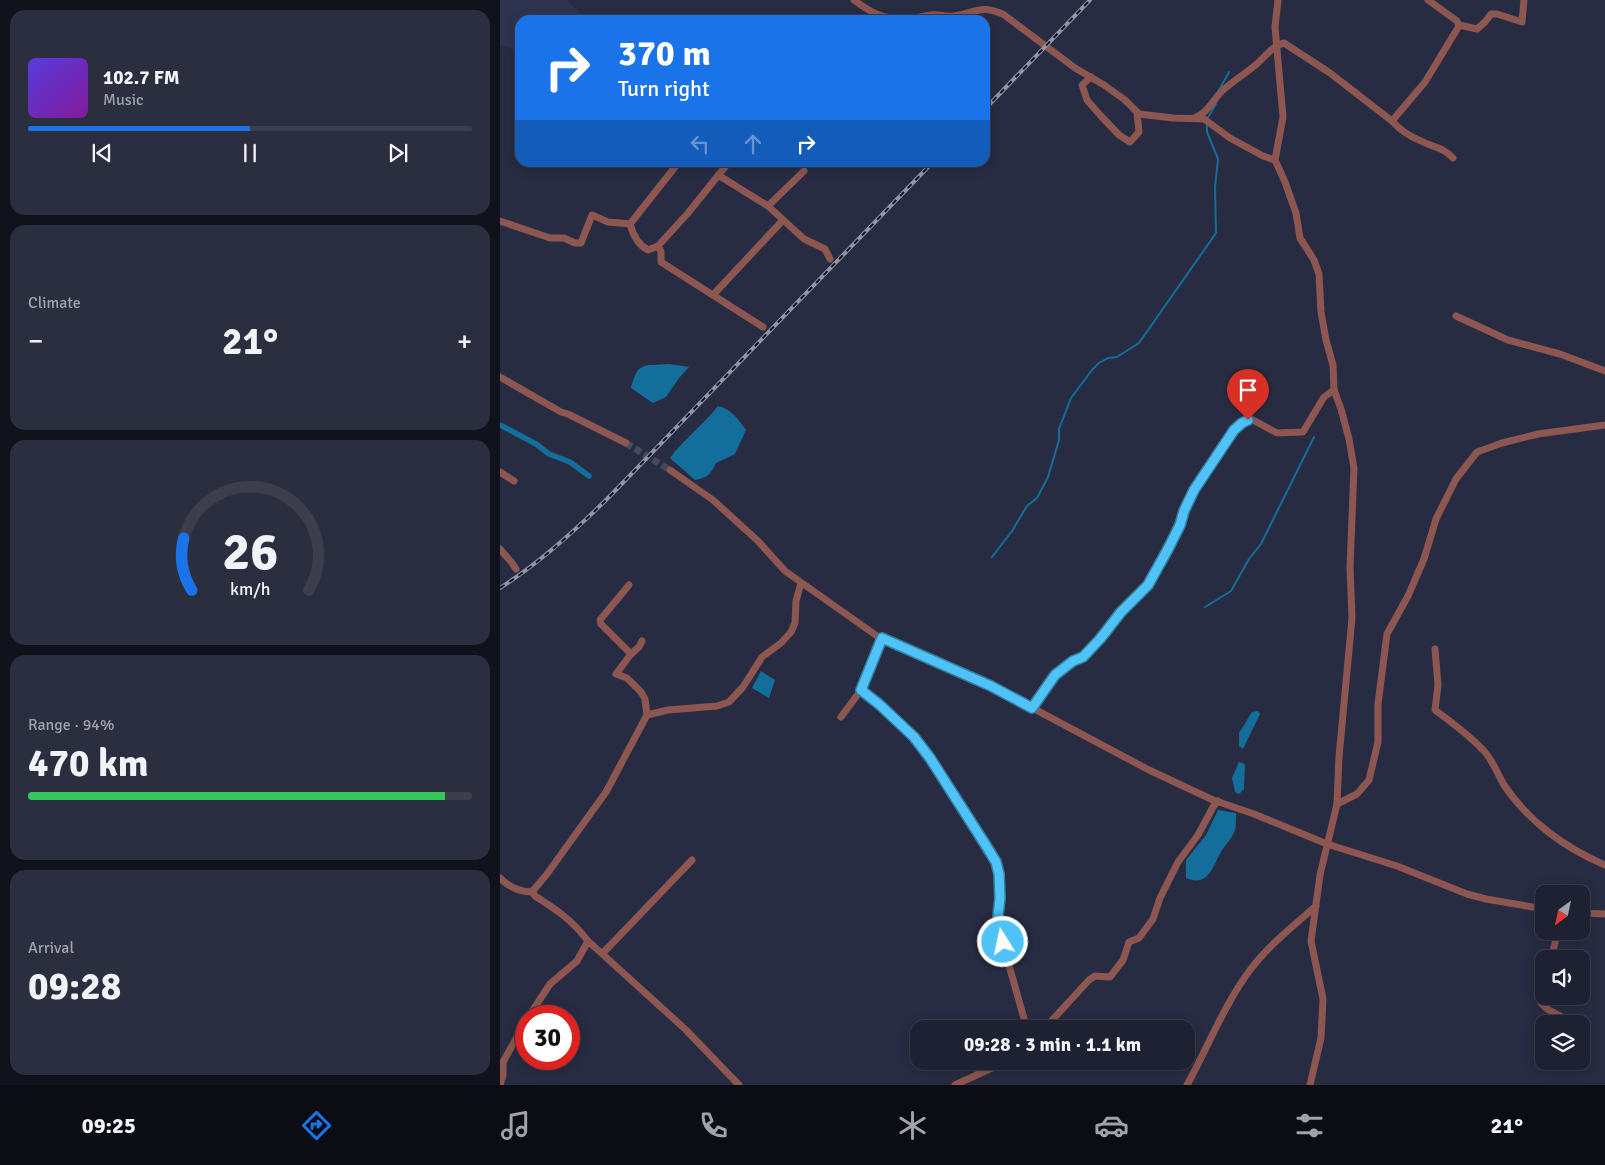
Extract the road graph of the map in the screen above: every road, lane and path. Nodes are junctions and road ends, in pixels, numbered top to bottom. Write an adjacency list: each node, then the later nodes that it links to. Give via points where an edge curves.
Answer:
1 (854, 0): 5 (street)
2 (1278, 0): 10 (street)
3 (1428, 0): 9 (street)
4 (1524, 0): 9 (street, via 1522,22 1491,14 1476,29)
5 (878, 15)
6 (928, 15): 7 (street)
7 (943, 15)
8 (958, 15): 11 (street, via 990,9 1003,14)
9 (1459, 25): 14 (street, via 1425,82)
10 (1277, 45): 13 (street, via 1218,95 1206,111); 14 (street, via 1284,43 1300,52); 16 (street, via 1283,117)
11 (1091, 77): 12 (street); 12 (street, via 1082,85 1087,100 1119,135 1130,142 1139,132)
12 (1137, 112): 13 (street)
13 (1194, 118): 16 (street, via 1207,121 1230,138)
14 (1392, 121): 15 (street, via 1421,141 1446,150)
15 (1453, 158)
16 (1275, 160): 32 (street, via 1296,213 1300,238 1319,274 1321,312 1333,365)
17 (674, 167): 24 (street)
18 (725, 167): 20 (street)
19 (804, 171): 21 (street)
20 (718, 175): 21 (street); 25 (street)
21 (768, 206): 22 (street)
22 (783, 220): 26 (street, via 804,239 825,249); 27 (street)
23 (500, 221): 24 (street, via 575,243 581,243 592,215 608,222)
24 (630, 224): 25 (street, via 637,241 644,248 648,250)
25 (658, 246): 27 (street, via 661,262)
26 (830, 259)
27 (713, 295): 29 (street)
28 (1456, 316): 30 (street, via 1508,340)
29 (764, 327)
30 (1605, 371)
31 (500, 377): 34 (street, via 560,412)
32 (1334, 390): 47 (street, via 1324,397 1303,432 1277,432 1251,419 1234,430 1191,497 1148,585 1083,657 1055,675); 51 (street, via 1354,468 1350,567 1352,618)
33 (1605, 425): 51 (street, via 1538,434 1493,446 1477,452 1456,479 1436,519 1408,596 1387,634 1378,704 1378,742 1369,780 1357,794)
34 (626, 443)
35 (670, 470): 40 (street, via 713,500)
36 (500, 472): 37 (street)
37 (514, 481)
38 (500, 549): 39 (street)
39 (516, 568)
40 (801, 584): 42 (street); 48 (street, via 791,632 762,658 743,687 728,702)
41 (629, 585): 45 (street, via 600,620)
42 (882, 638): 46 (street); 47 (street, via 991,686)
43 (642, 642): 45 (street)
44 (1436, 649): 54 (street, via 1438,685 1435,710 1484,750 1505,786 1527,814 1589,858)
45 (631, 654): 48 (street, via 616,674 627,678 641,692)
46 (861, 690): 49 (street); 66 (street, via 914,737 925,751 996,862 1001,888 999,930)
47 (1032, 708): 50 (street, via 1149,770)
48 (647, 715): 56 (street, via 606,792)
49 (841, 717)
50 (1218, 801): 52 (street); 67 (street, via 1178,862 1152,919 1139,938 1129,942 1123,960 1110,977 1095,976 1090,980)
51 (1337, 804): 52 (street)
52 (1327, 844): 57 (street); 58 (street, via 1397,866 1467,894)
53 (692, 860): 62 (street)
54 (1605, 865)
55 (500, 878): 56 (street, via 513,888)
56 (532, 892): 61 (street, via 566,916)
57 (1316, 906): 73 (street, via 1250,970 1222,1014); 74 (street, via 1311,941 1323,999 1321,1038)
58 (1535, 907)
59 (1590, 913): 60 (street)
60 (1605, 914)
61 (588, 942): 62 (street); 63 (street, via 577,961 550,984)
62 (602, 953): 71 (street, via 685,1029)
63 (536, 1005)
64 (1543, 1005): 65 (street)
65 (1558, 1015)
66 (1024, 1020)
67 (1052, 1020)
68 (515, 1040): 70 (street, via 502,1062)
69 (988, 1070): 72 (street)
70 (500, 1084)
71 (739, 1085)
72 (955, 1085)
73 (1187, 1085)
74 (1310, 1085)

